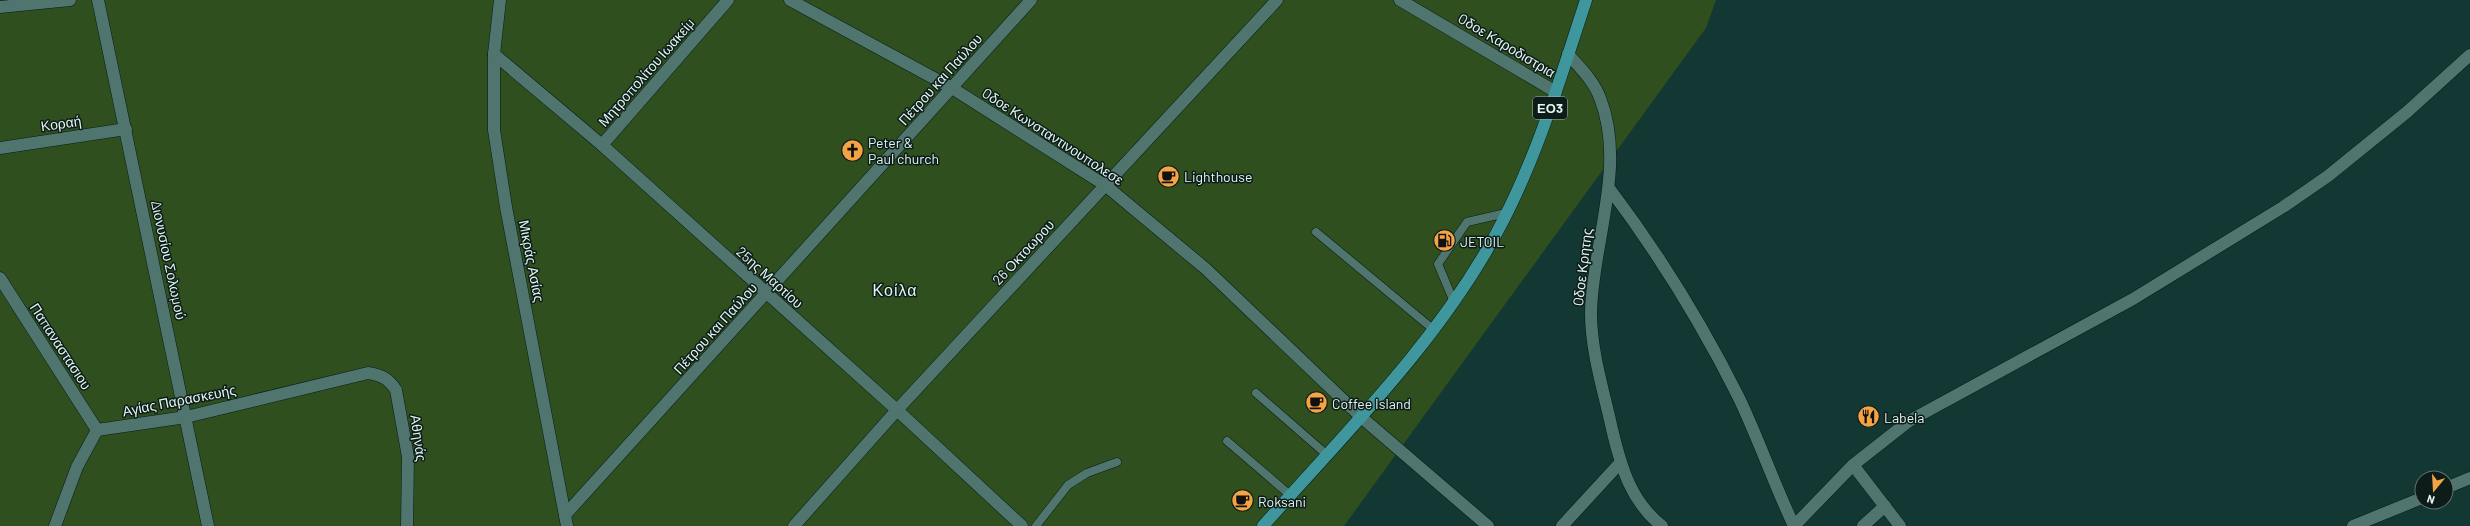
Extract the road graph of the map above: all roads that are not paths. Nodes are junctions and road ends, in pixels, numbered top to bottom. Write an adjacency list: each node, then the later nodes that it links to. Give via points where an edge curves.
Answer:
1 (70, 0): 10 (street)
2 (98, 0): 16 (street, Διονυσίου Σολωμού)
3 (500, 0): 11 (street, Μικράς Ασίας)
4 (728, 0): 17 (street, Μητροπολίτου Ιωακείμ)
5 (790, 0): 14 (street, Oδοε Κωνσταντινουπολεσε)
6 (1031, 0): 14 (street, Πέτρου και Παύλου)
7 (1277, 0): 19 (street, 26 Οκτοωρου)
8 (1400, 0): 15 (street, Oδοε Καροδιστρια)
9 (1586, 0): 12 (main road, ΕΟ3)
10 (0, 7)
11 (494, 54): 17 (street, 25ης Μαρτίου); 43 (street, Μικράς Ασίας, via 494,130 506,207)
12 (1568, 54): 15 (main road, ΕΟ3); 20 (street, Oδοε Κρητης, via 1590,78 1600,98 1608,135)
13 (2470, 55): 37 (street, via 2408,112 2328,176 2283,207 2133,299 1909,420)
14 (952, 88): 19 (street, Oδοε Κωνσταντινουπολεσε); 24 (street, Πέτρου και Παύλου)
15 (1556, 92): 21 (main road, ΕΟ3, via 1521,183)
16 (126, 130): 18 (street, Κοραή); 31 (street, Διονυσίου Σολωμού)
17 (602, 146): 24 (street, 25ης Μαρτίου)
18 (0, 148)
19 (1105, 186): 29 (street, 26 Οκτοωρου); 30 (street, Oδοε Κωνσταντινουπολεσε, via 1206,269)
20 (1609, 188): 36 (street, Oδοε Κρητης, via 1594,275 1591,314 1597,364); 54 (street, via 1648,239 1707,339 1739,399)
21 (1506, 213): 25 (main road, ΕΟ3); 25 (lane, via 1467,222 1438,264)
22 (1316, 232): 26 (lane)
23 (0, 278): 32 (street, Παπαναστασιου)
24 (766, 294): 29 (street, 25ης Μαρτίου); 43 (street, Πέτρου και Παύλου)
25 (1454, 302): 26 (main road, ΕΟ3)
26 (1434, 330): 30 (main road, ΕΟ3)
27 (368, 373): 31 (street, Αγίας Παρασκευής); 47 (street, Αθηνάς, via 380,375 391,382 396,390 408,457)
28 (1256, 393): 34 (lane)
29 (897, 410): 44 (street, 26 Οκτοωρου); 48 (street, 25ης Μαρτίου)
30 (1360, 416): 34 (main road, ΕΟ3); 51 (street, Oδοε Κωνσταντινουπολεσε)
31 (186, 417): 32 (street, Αγίας Παρασκευής); 46 (street, Διονυσίου Σολωμού)
32 (97, 430): 45 (street, via 77,467)
33 (1227, 441): 40 (lane)
34 (1326, 454): 40 (main road, ΕΟ3)
35 (1117, 462): 49 (lane, via 1087,473 1068,485)
36 (1620, 462): 52 (street); 53 (street, Oδοε Κρητης, via 1635,498 1650,517)
37 (1853, 465): 42 (street); 54 (street)
38 (2470, 478): 39 (street)
39 (2454, 485)
40 (1290, 495): 50 (main road, ΕΟ3)
41 (2414, 501): 57 (street)
42 (1885, 506): 55 (street); 56 (street)
43 (566, 521)
44 (797, 525)
45 (55, 526)
46 (208, 526)
47 (407, 526)
48 (1022, 526)
49 (1036, 526)
50 (1263, 526)
51 (1488, 526)
52 (1562, 526)
53 (1662, 526)
54 (1794, 526)
55 (1863, 526)
56 (1900, 526)
57 (2353, 526)

